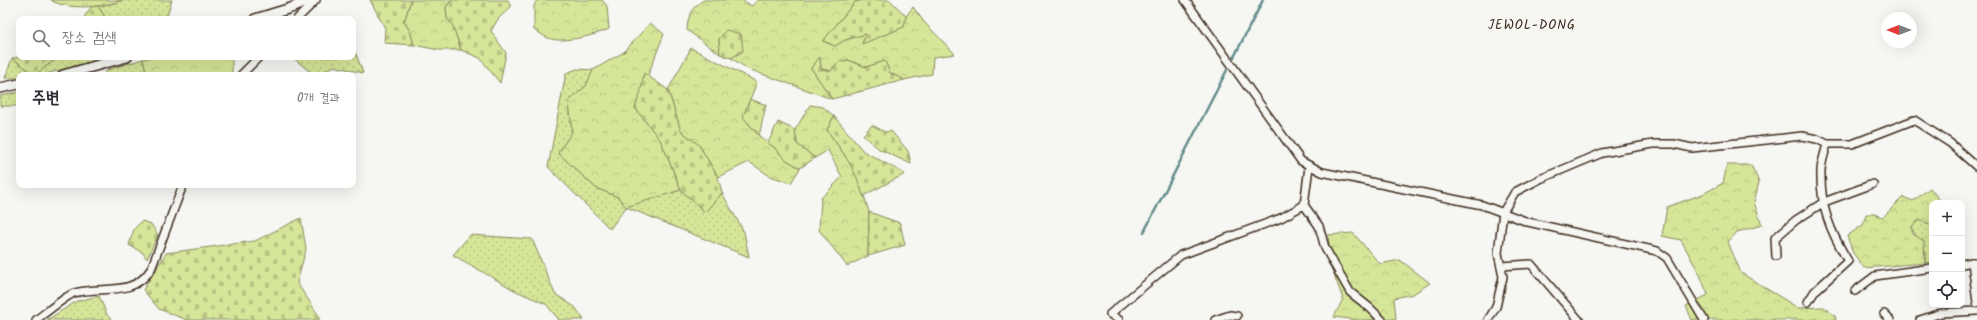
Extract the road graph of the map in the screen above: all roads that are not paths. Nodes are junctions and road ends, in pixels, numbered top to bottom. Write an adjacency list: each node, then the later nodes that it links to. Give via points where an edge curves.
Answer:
1 (310, 0): 4 (street)
2 (316, 0): 5 (street)
3 (1185, 0): 13 (street, via 1301,161)
4 (265, 16)
5 (300, 16)
6 (117, 60): 8 (street)
7 (256, 60): 9 (street)
8 (73, 72)
9 (244, 72)
10 (16, 85): 11 (street)
11 (0, 88)
12 (1827, 144): 14 (street, via 1852,144 1914,120 1950,143); 17 (street, via 1820,171); 19 (street, via 1802,136 1692,148 1674,144 1653,144 1602,153 1515,192)
13 (1309, 167): 18 (street); 19 (street, via 1322,172 1482,205)
14 (1977, 167)
15 (1873, 184): 17 (street)
16 (182, 188): 31 (street, via 145,279 131,287 73,293)
17 (1824, 202): 20 (street, via 1796,220 1776,238); 26 (street, via 1833,236 1848,261 1815,291)
18 (1304, 205): 32 (street, via 1281,218 1181,255 1110,314); 34 (street, via 1319,226 1325,248 1350,292)
19 (1503, 212): 23 (street, via 1498,253); 37 (street, via 1528,222 1657,251 1667,258)
20 (1776, 256)
21 (1975, 262): 22 (street); 27 (street)
22 (1965, 264)
23 (1501, 266): 35 (street, via 1503,277 1496,307); 36 (street, via 1531,264)
24 (1929, 268): 25 (street, via 1875,276)
25 (1855, 292)
26 (1808, 302)
27 (1977, 303)
28 (1977, 311): 39 (street, via 1941,313)
29 (1884, 314): 38 (street)
30 (1237, 316): 33 (street, via 1230,315)
31 (36, 320)
32 (1119, 320)
33 (1215, 320)
34 (1382, 320)
35 (1488, 320)
36 (1579, 320)
37 (1704, 320)
38 (1890, 320)
39 (1920, 320)

